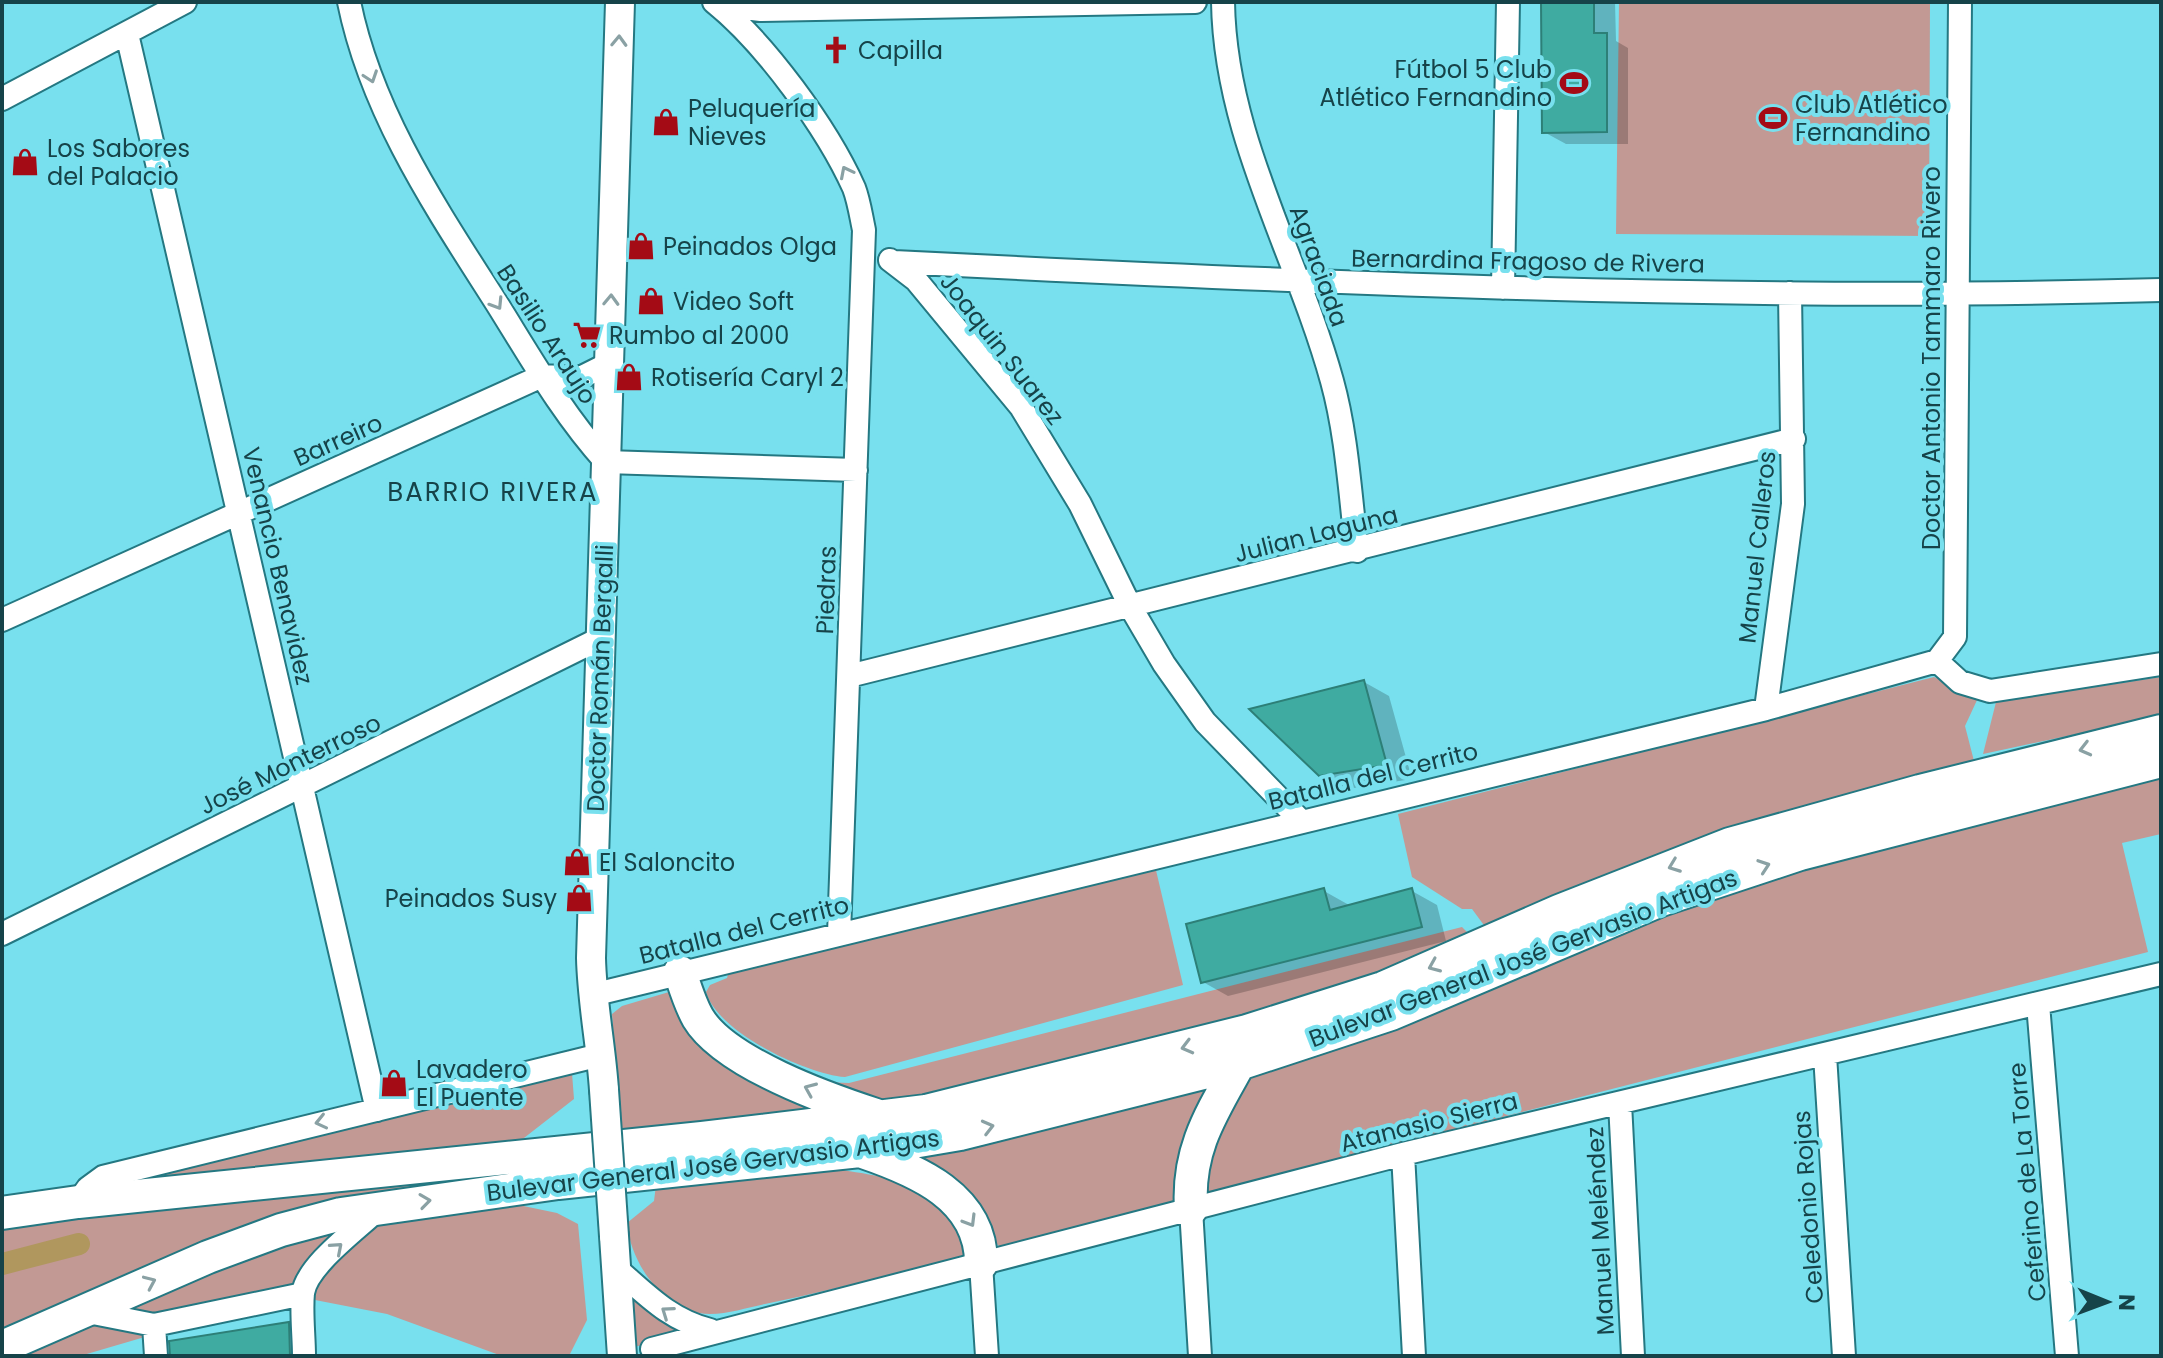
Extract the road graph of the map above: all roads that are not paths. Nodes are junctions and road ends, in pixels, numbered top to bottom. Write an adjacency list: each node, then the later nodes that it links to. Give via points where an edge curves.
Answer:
1 (185, 2): 10 (street)
2 (349, 2): 20 (street, Basilio Araujo, one-way to 20, via 374,87 410,162)
3 (620, 2): 19 (street, Doctor Román Bergalli, one-way to 3)
4 (1195, 2): 9 (street)
5 (1223, 2): 14 (street, Agraciada, via 1234,99 1256,171)
6 (1508, 2): 15 (street)
7 (1960, 2): 18 (street, Doctor Antonio Tammaro Rivero)
8 (716, 3): 9 (street, via 761,10); 12 (street, one-way to 8, via 855,191 829,138)
9 (970, 3)
10 (127, 34): 11 (street); 24 (street, Venancio Benavidez)
11 (2, 99)
12 (864, 247): 13 (street, Joaquin Suarez); 23 (street, Piedras)
13 (894, 262): 14 (street, Bernardina Fragoso de Rivera); 26 (street, Joaquin Suarez, via 957,327 1021,407 1080,504)
14 (1301, 282): 15 (street, Bernardina Fragoso de Rivera); 25 (street, Agraciada, via 1333,384)
15 (1503, 288): 17 (street, Bernardina Fragoso de Rivera)
16 (2161, 290): 18 (street, Bernardina Fragoso de Rivera)
17 (1790, 293): 18 (street, Bernardina Fragoso de Rivera); 21 (street, Manuel Calleros)
18 (1956, 296): 29 (street, Doctor Antonio Tammaro Rivero, via 1955,637)
19 (610, 363): 20 (street, Barreiro, via 580,378); 22 (street, Doctor Román Bergalli)
20 (542, 376): 22 (street, Basilio Araujo); 24 (street, Barreiro)
21 (1794, 439): 25 (street, Julian Laguna); 32 (street, Manuel Calleros, via 1793,504)
22 (606, 462): 23 (street); 28 (street, Doctor Román Bergalli)
23 (856, 470): 31 (street, Piedras)
24 (239, 513): 27 (street, Barreiro); 35 (street, Venancio Benavidez)
25 (1357, 551): 26 (street, Julian Laguna)
26 (1130, 606): 31 (street, Julian Laguna); 36 (street, Joaquin Suarez, via 1205,722)
27 (2, 620)
28 (601, 638): 35 (street, José Monterroso); 42 (street, Doctor Román Bergalli)
29 (1937, 661): 30 (street, via 1960,682 1990,691); 32 (street, Batalla del Cerrito)
30 (2161, 664)
31 (849, 676): 38 (street, Piedras)
32 (1766, 709): 36 (street, Batalla del Cerrito)
33 (2161, 731): 49 (main road, Bulevar General José Gervasio Artigas, one-way to 49, via 1730,844 1383,988 1247,1031 926,1111)
34 (2161, 761): 45 (main road, Bulevar General José Gervasio Artigas, one-way to 34, via 1391,1014 1661,900 1800,854)
35 (301, 787): 37 (street, José Monterroso); 48 (street, Venancio Benavidez)
36 (1300, 820): 38 (street, Batalla del Cerrito)
37 (2, 934)
38 (839, 934): 39 (street, Batalla del Cerrito)
39 (680, 972): 42 (street, Batalla del Cerrito); 49 (main road, one-way to 39, via 777,1075 715,1038 699,1020)
40 (2161, 974): 41 (street, Atanasio Sierra)
41 (2038, 1004): 43 (street, Atanasio Sierra); 74 (street, Ceferino de La Torre)
42 (592, 1006): 44 (street, Doctor Román Bergalli); 46 (street, Doctor Román Bergalli, via 601,1043)
43 (1825, 1055): 47 (street, Atanasio Sierra); 73 (street, Celedonio Rojas)
44 (588, 1058): 46 (street, Doctor Román Bergalli); 48 (street)
45 (1239, 1064): 50 (main road, Bulevar General José Gervasio Artigas, one-way to 45, via 960,1134); 54 (main road, via 1196,1146)
46 (598, 1091): 56 (street, Doctor Román Bergalli)
47 (1620, 1103): 51 (street, Atanasio Sierra); 72 (street, Manuel Meléndez)
48 (377, 1110): 52 (street, one-way to 52, via 103,1177)
49 (882, 1117): 52 (main road, Bulevar General José Gervasio Artigas)
50 (860, 1151): 53 (main road, Bulevar General José Gervasio Artigas, one-way to 50); 57 (main road, one-way to 57, via 904,1166 949,1194 976,1230)
51 (1403, 1154): 54 (street, Atanasio Sierra); 71 (street)
52 (78, 1202): 55 (main road, Bulevar General José Gervasio Artigas)
53 (379, 1208): 59 (street, one-way to 53, via 323,1260); 60 (main road, Bulevar General José Gervasio Artigas, one-way to 53, via 281,1230)
54 (1191, 1209): 57 (street, Atanasio Sierra); 70 (street)
55 (2, 1213)
56 (608, 1237): 58 (street); 67 (street)
57 (981, 1264): 62 (street, Atanasio Sierra); 69 (street)
58 (617, 1269): 62 (street, one-way to 58, via 659,1308); 68 (street)
59 (303, 1294): 61 (street); 66 (street)
60 (88, 1312): 61 (street); 63 (main road, Bulevar General José Gervasio Artigas)
61 (154, 1325): 65 (street)
62 (711, 1331): 64 (street, Atanasio Sierra)
63 (2, 1347)
64 (652, 1349)
65 (156, 1356)
66 (304, 1356)
67 (607, 1356)
68 (622, 1356)
69 (987, 1356)
70 (1200, 1356)
71 (1414, 1356)
72 (1633, 1356)
73 (1844, 1356)
74 (2067, 1356)

